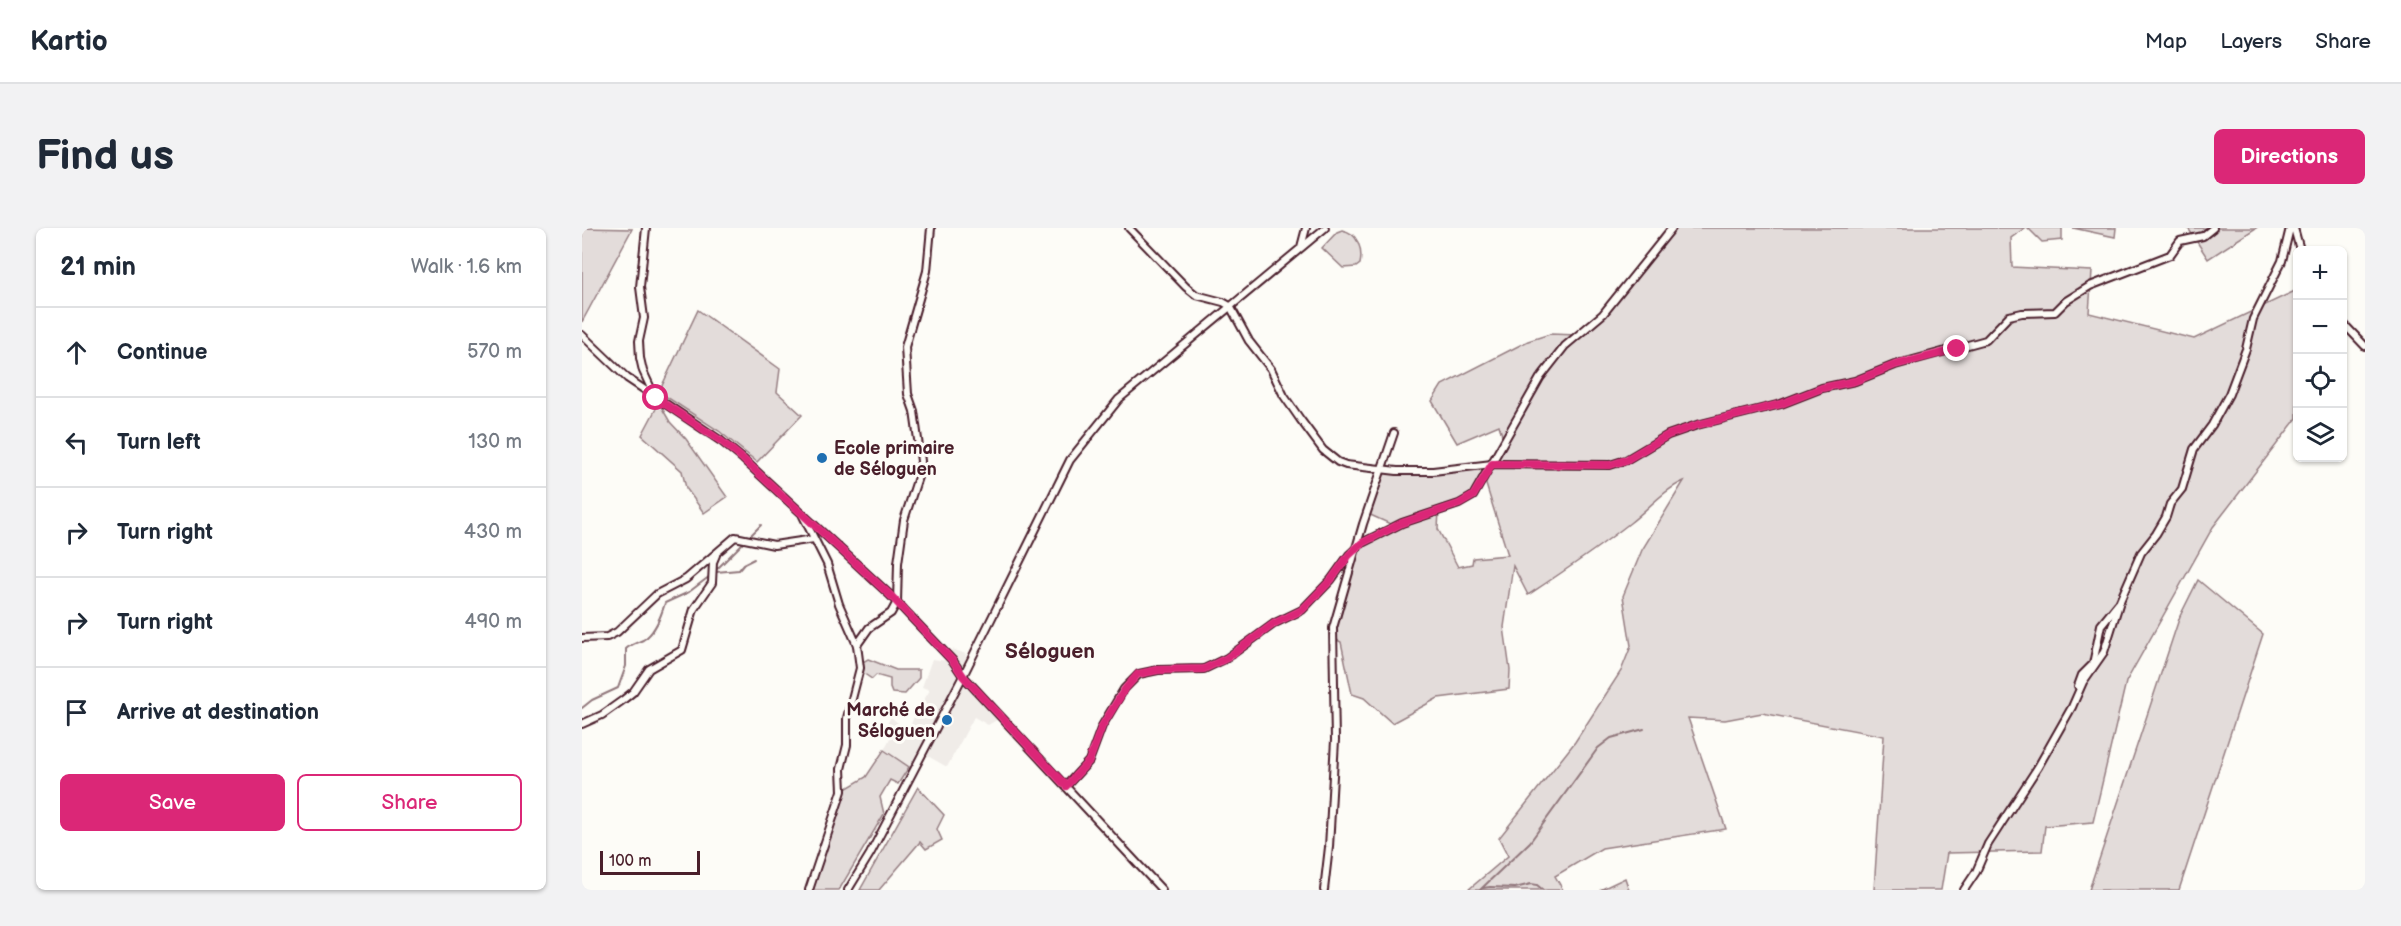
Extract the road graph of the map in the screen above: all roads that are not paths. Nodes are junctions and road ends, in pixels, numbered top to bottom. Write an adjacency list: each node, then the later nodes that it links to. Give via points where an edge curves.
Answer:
1 (646, 228): 15 (street, via 640,287 644,318 639,341 643,371)
2 (931, 228): 24 (street, via 927,272 905,347 908,394 921,461 904,520)
3 (1129, 228): 11 (street, via 1186,287)
4 (1306, 228): 10 (street)
5 (1325, 228): 10 (street)
6 (1672, 228): 17 (street, via 1603,314 1565,346 1546,370)
7 (2213, 228): 17 (street, via 2203,236 2180,241 2170,255 2090,286 2055,312 2009,316 1986,340 1895,365 1781,404 1697,425 1668,435 1626,460 1610,465)
8 (2292, 228): 9 (street); 23 (street, via 2282,261 2253,319 2229,394 2194,449 2185,482 2141,554)
9 (2299, 246)
10 (1301, 248): 11 (street)
11 (1230, 306): 18 (street, via 1248,341 1271,369 1284,396 1323,450 1346,465); 27 (street, via 1119,399 1070,460)
12 (2347, 326): 14 (street)
13 (582, 335): 15 (street, via 627,378)
14 (2365, 346)
15 (656, 398): 19 (street, via 721,441)
16 (1394, 433): 18 (street)
17 (1492, 464): 18 (street, via 1433,471); 21 (street, via 1473,496 1402,523)
18 (1381, 469): 21 (street)
19 (801, 512): 20 (street); 24 (street)
20 (814, 539): 22 (street, via 774,545 735,537); 26 (street)
21 (1356, 548): 30 (street, via 1302,610 1275,623 1227,658 1204,669 1138,674 1102,726 1089,761); 34 (street, via 1333,628 1335,741)
22 (717, 552): 25 (street, via 686,579 657,594 617,632 607,637); 29 (street, via 712,583 694,609 682,650 649,669 623,700)
23 (2120, 601): 28 (street, via 2104,652); 28 (street, via 2101,625 2093,664 2082,675)
24 (897, 602): 26 (street, via 891,614 869,628); 27 (street)
25 (582, 638)
26 (857, 645): 31 (street, via 860,668 848,718 842,791)
27 (963, 676): 30 (street); 32 (street)
28 (2077, 696): 35 (street)
29 (582, 723)
30 (1066, 786): 33 (street)
31 (809, 890)
32 (848, 890)
33 (1162, 890)
34 (1324, 890)
35 (1964, 890)

